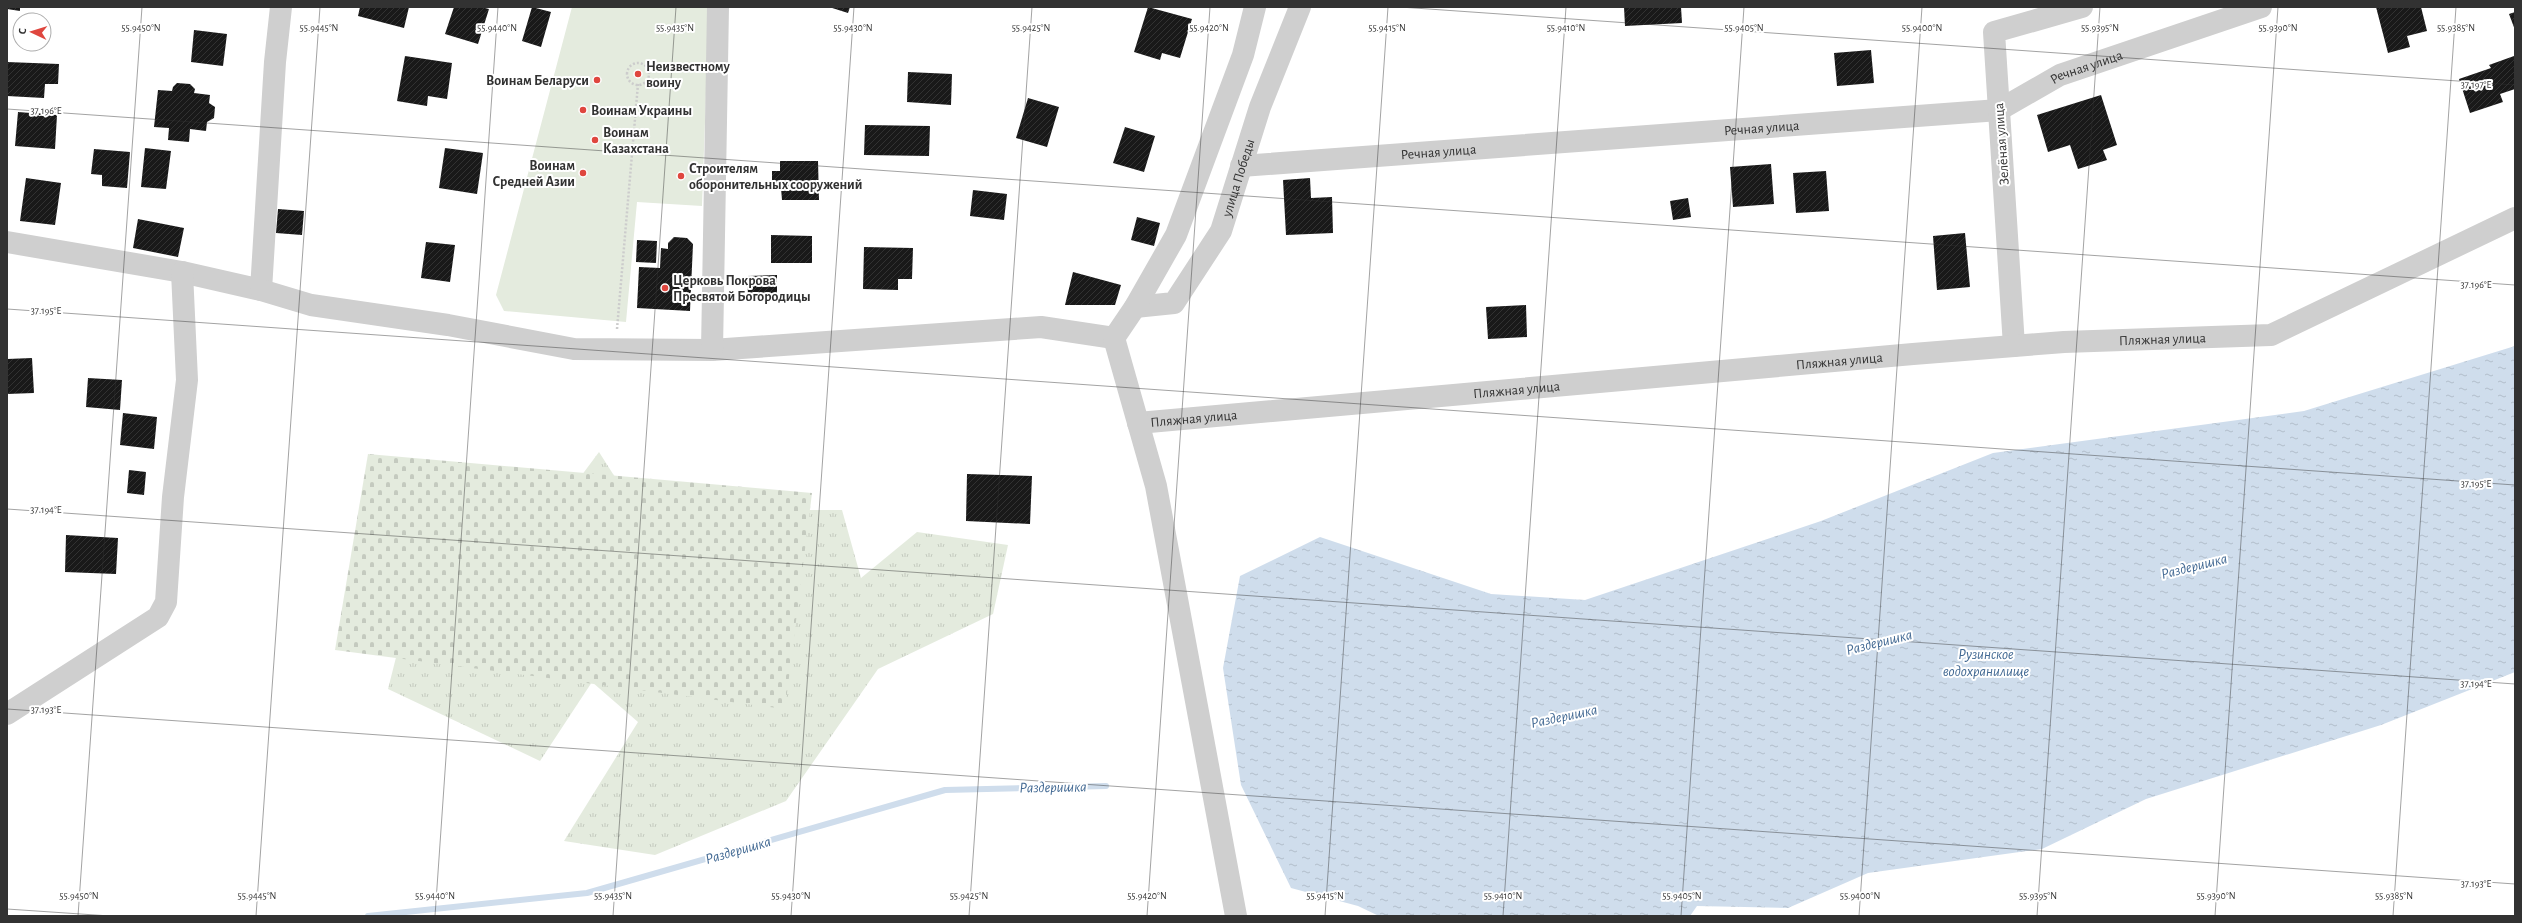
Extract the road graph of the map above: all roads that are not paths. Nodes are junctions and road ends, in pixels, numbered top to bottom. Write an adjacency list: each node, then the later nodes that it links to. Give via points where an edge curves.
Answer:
1 (281, 7): 12 (street, via 275,62)
2 (718, 7): 16 (street)
3 (1255, 7): 13 (street, via 1243,55 1176,235)
4 (1300, 7): 8 (street, улица Победы, via 1260,107)
5 (2082, 7): 7 (street, Зелёная улица, via 1994,32)
6 (2261, 7): 7 (street, Речная улица, via 2060,75)
7 (1999, 110): 8 (street, Речная улица); 15 (street, Зелёная улица)
8 (1241, 166): 13 (street, улица Победы, via 1221,231 1174,303)
9 (2515, 218): 15 (street, Пляжная улица, via 2271,335)
10 (7, 242): 11 (street)
11 (182, 272): 12 (street); 18 (street, via 187,380 172,497 166,602 158,617)
12 (262, 290): 16 (street, via 311,305 448,325 574,349)
13 (1135, 307): 14 (street)
14 (1114, 338): 16 (street, via 1042,327); 17 (street)
15 (2014, 346): 17 (street, Пляжная улица)
16 (712, 350)
17 (1138, 423): 19 (street, via 1156,486)
18 (7, 714)
19 (1236, 916)

